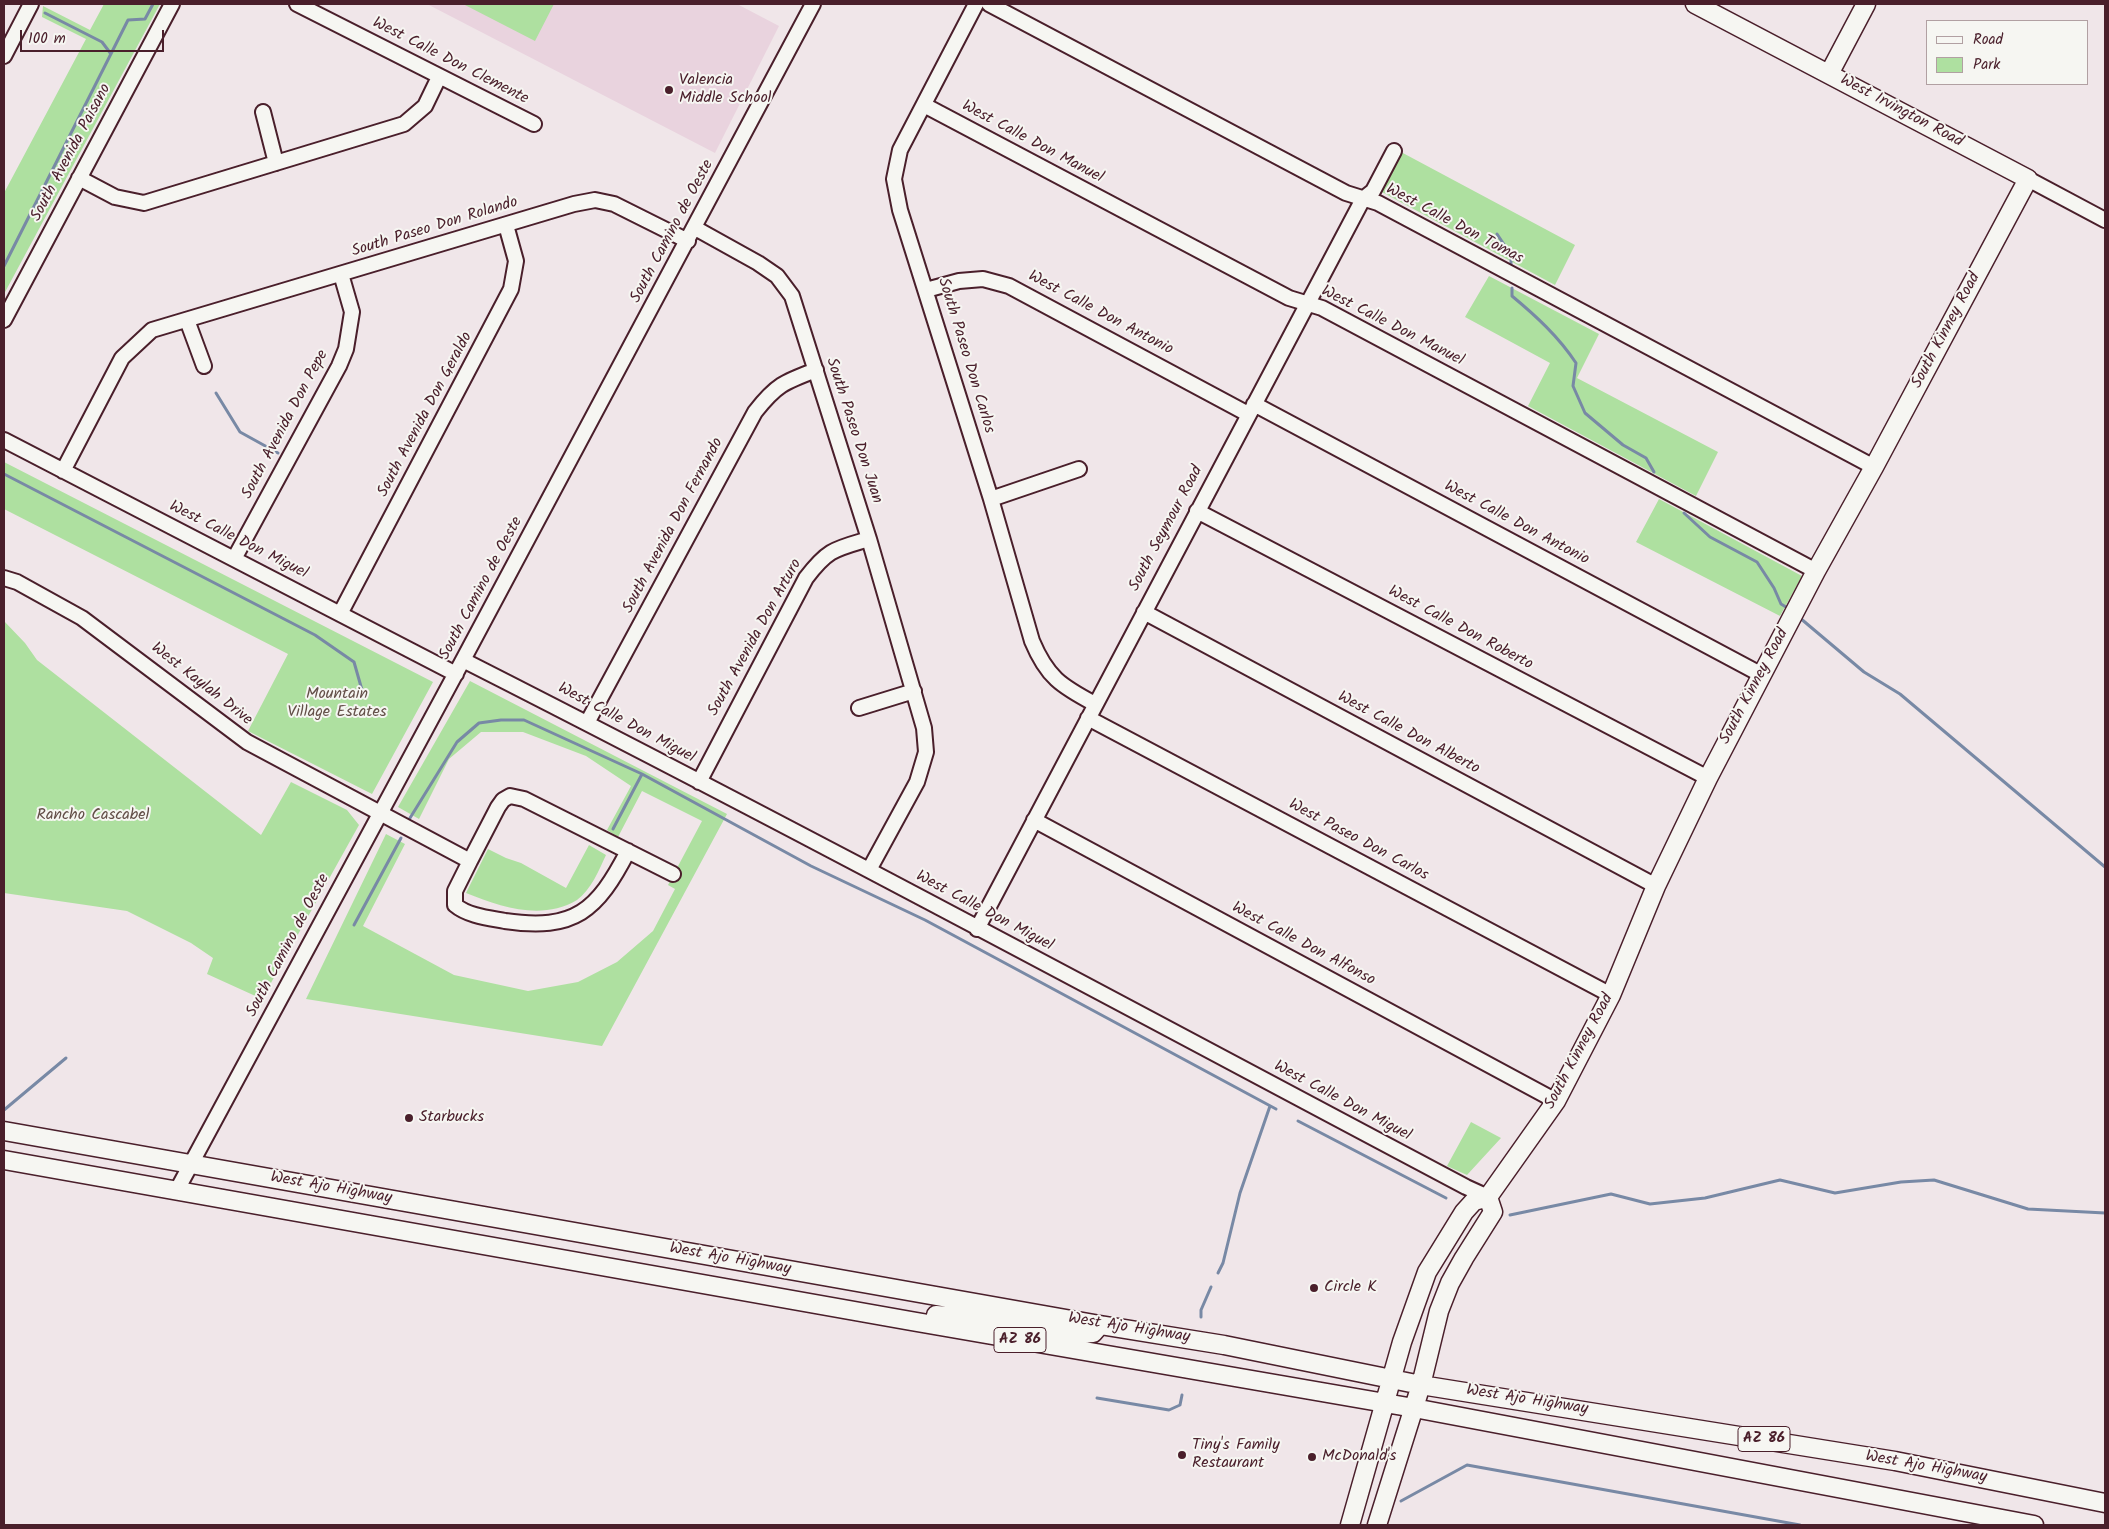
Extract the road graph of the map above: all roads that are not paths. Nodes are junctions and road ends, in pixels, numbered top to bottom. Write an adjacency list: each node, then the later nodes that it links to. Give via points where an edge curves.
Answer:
1 (31, 4): 9 (street)
2 (172, 4): 17 (street, South Avenida Paisano)
3 (298, 4): 11 (street, West Calle Don Clemente)
4 (813, 4): 22 (street, South Camino de Oeste)
5 (976, 4): 12 (street, South Paseo Don Carlos)
6 (990, 4): 19 (street, West Calle Don Tomas, via 1346,193)
7 (1695, 4): 10 (main road, West Irvington Road)
8 (1866, 4): 10 (main road)
9 (4, 56)
10 (1829, 74): 18 (main road, West Irvington Road)
11 (439, 77): 14 (street, West Calle Don Clemente); 16 (street, via 425,106 404,124)
12 (924, 105): 25 (street, South Paseo Don Carlos, via 900,150 894,179 900,210); 26 (street, West Calle Don Manuel, via 1289,298)
13 (263, 112): 16 (street)
14 (534, 124)
15 (1394, 151): 19 (street, South Seymour Road, via 1373,191)
16 (276, 162): 17 (street, via 144,202 115,197)
17 (79, 178): 27 (street, South Avenida Paisano)
18 (2028, 179): 20 (street, West Irvington Road); 33 (main road, South Kinney Road)
19 (1363, 199): 26 (street, South Seymour Road); 33 (street, West Calle Don Tomas, via 1378,203)
20 (2105, 220)
21 (506, 225): 23 (street, South Paseo Don Rolando, via 595,200 614,204); 24 (street, South Paseo Don Rolando); 43 (street, South Avenida Don Geraldo, via 516,261 511,289)
22 (695, 228): 23 (street, South Camino de Oeste); 30 (street, South Paseo Don Juan, via 777,276 792,296)
23 (688, 241): 44 (street, South Camino de Oeste)
24 (341, 274): 28 (street, South Paseo Don Rolando); 39 (street, South Avenida Don Pepe, via 352,312 346,349)
25 (926, 290): 31 (street, West Calle Don Antonio, via 959,281 983,279 1009,286); 36 (street, South Paseo Don Carlos)
26 (1306, 303): 31 (street, South Seymour Road); 40 (street, West Calle Don Manuel, via 1322,308)
27 (4, 320)
28 (187, 320): 29 (street); 35 (street, South Paseo Don Rolando, via 152,330 122,358)
29 (204, 366)
30 (816, 370): 38 (street, South Paseo Don Juan); 51 (street, South Avenida Don Fernando, via 787,381 770,392 755,412)
31 (1251, 409): 37 (street, South Seymour Road); 46 (street, West Calle Don Antonio)
32 (4, 440): 35 (street, West Calle Don Miguel)
33 (1874, 467): 40 (main road, South Kinney Road)
34 (1079, 469): 36 (street)
35 (63, 471): 39 (street, West Calle Don Miguel)
36 (990, 499): 48 (street, South Paseo Don Carlos, via 1040,660 1066,689)
37 (1197, 510): 42 (street, South Seymour Road); 52 (street, West Calle Don Roberto)
38 (869, 539): 47 (street, South Paseo Don Juan); 53 (street, South Avenida Don Arturo, via 835,549 820,559 806,578)
39 (234, 559): 43 (street, West Calle Don Miguel)
40 (1816, 571): 46 (main road, South Kinney Road)
41 (4, 578): 54 (street, West Kaylah Drive, via 82,618 247,742)
42 (1144, 612): 48 (street, South Seymour Road); 60 (street, West Calle Don Alberto)
43 (340, 614): 45 (street, West Calle Don Miguel)
44 (464, 660): 45 (street, South Camino de Oeste); 51 (street, West Calle Don Miguel)
45 (456, 674): 54 (street, South Camino de Oeste)
46 (1762, 675): 52 (main road, South Kinney Road)
47 (914, 691): 49 (street); 58 (street, South Paseo Don Juan, via 924,728 926,752 917,782)
48 (1095, 704): 50 (street, South Seymour Road)
49 (859, 708)
50 (1088, 718): 55 (street, South Seymour Road); 62 (street, West Paseo Don Carlos)
51 (588, 723): 53 (street, West Calle Don Miguel)
52 (1708, 778): 60 (main road, South Kinney Road)
53 (698, 782): 58 (street, West Calle Don Miguel)
54 (380, 814): 57 (street, West Kaylah Drive); 66 (street, South Camino de Oeste)
55 (1034, 820): 61 (street, South Seymour Road); 63 (street, West Calle Don Alfonso)
56 (628, 851): 57 (street, via 524,799 510,796 498,807); 57 (street, via 604,892 587,910 567,920 545,924 470,914 452,906 455,891); 59 (street)
57 (470, 861)
58 (869, 870): 61 (street, West Calle Don Miguel)
59 (673, 874)
60 (1656, 886): 62 (main road, South Kinney Road)
61 (977, 929): 68 (street, West Calle Don Miguel)
62 (1611, 995): 63 (main road, South Kinney Road)
63 (1556, 1101): 68 (main road, South Kinney Road)
64 (4, 1132): 66 (main road, West Ajo Highway / AZ 86)
65 (4, 1160): 67 (main road, West Ajo Highway / AZ 86)
66 (190, 1164): 67 (street, South Camino de Oeste); 70 (main road, West Ajo Highway / AZ 86)
67 (177, 1190): 69 (main road, West Ajo Highway / AZ 86)
68 (1488, 1197): 71 (main road, South Kinney Road, via 1474,1201 1464,1212 1427,1272); 72 (main road, via 1492,1212 1450,1283 1439,1311)
69 (893, 1318): 70 (main road, via 941,1315 1077,1334 1093,1333); 73 (main road, West Ajo Highway / AZ 86)
70 (1100, 1325): 71 (main road, West Ajo Highway / AZ 86, via 1224,1344)
71 (1392, 1378): 72 (main road, West Ajo Highway / AZ 86); 73 (main road, South Kinney Road)
72 (1420, 1384): 74 (main road); 75 (main road, West Ajo Highway / AZ 86, via 1895,1461)
73 (1384, 1403): 74 (main road, West Ajo Highway / AZ 86); 76 (main road, South Kinney Road)
74 (1414, 1408): 77 (main road); 78 (main road, West Ajo Highway / AZ 86)
75 (2105, 1503)
76 (1350, 1525)
77 (1377, 1525)
78 (2034, 1525)

